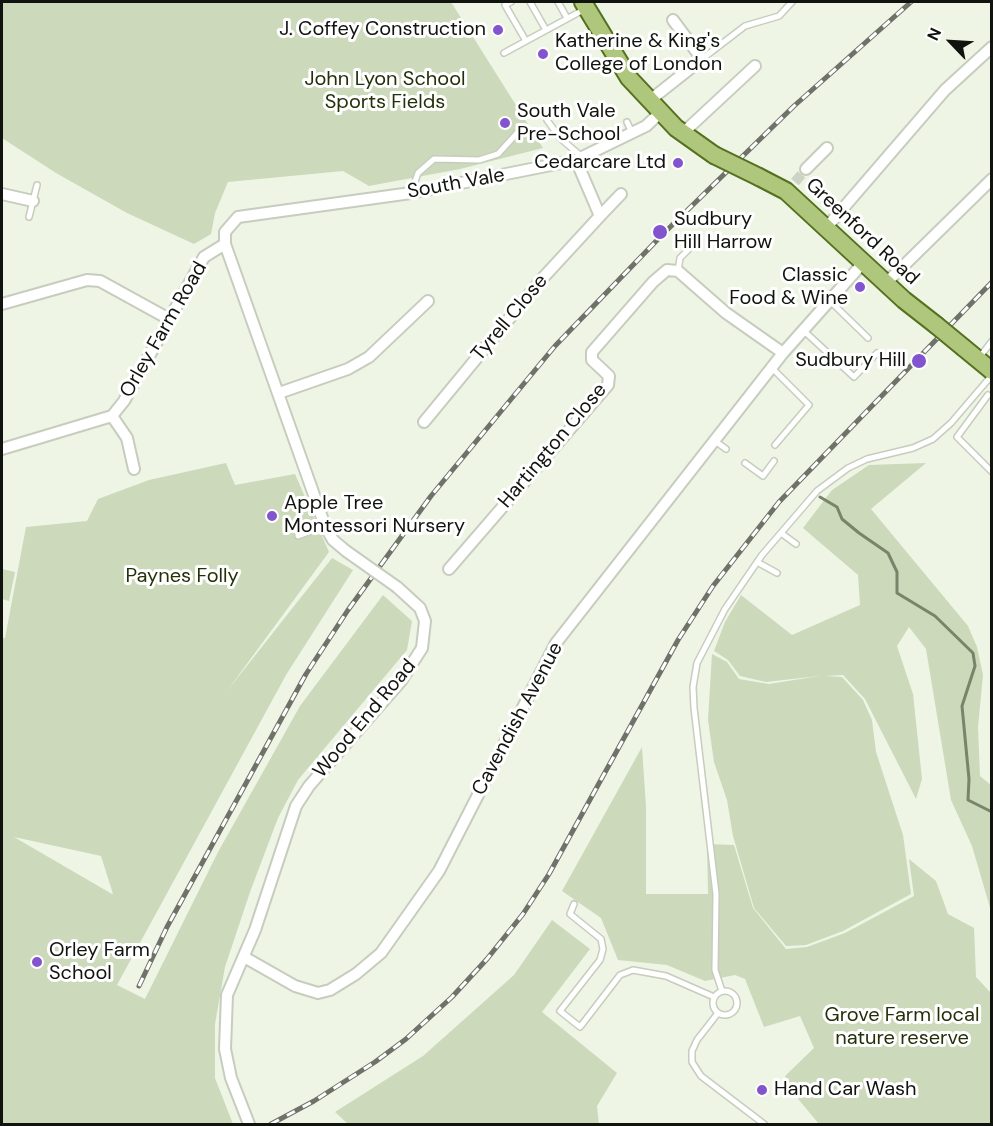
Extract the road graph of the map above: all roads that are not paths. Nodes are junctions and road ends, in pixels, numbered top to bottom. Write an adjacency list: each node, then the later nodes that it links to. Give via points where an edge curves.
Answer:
1 (511, 2): 9 (lane, via 505,5)
2 (530, 2): 8 (lane)
3 (558, 2): 6 (lane)
4 (792, 2): 12 (lane, via 779,16 745,26)
5 (585, 5): 6 (lane); 14 (main road, Greenford Road, via 616,60)
6 (567, 18): 8 (lane)
7 (673, 20): 12 (street)
8 (546, 30): 9 (lane)
9 (526, 41): 11 (lane)
10 (992, 47): 31 (street, via 945,90)
11 (504, 53)
12 (702, 59): 14 (street, South Vale)
13 (755, 66): 19 (street)
14 (655, 107): 18 (street, South Vale, via 646,126); 19 (main road, Greenford Road)
15 (547, 120): 21 (lane)
16 (627, 122): 18 (lane)
17 (519, 131): 25 (lane, via 498,154 479,160 434,159 418,174)
18 (632, 133): 21 (street, South Vale)
19 (683, 133): 31 (main road, Greenford Road, bridge, via 714,155 759,177 790,186)
20 (827, 148): 22 (street)
21 (579, 158): 25 (street, South Vale); 29 (street)
22 (807, 169)
23 (992, 179): 36 (street)
24 (38, 185): 28 (lane)
25 (411, 193): 32 (street, South Vale, via 238,217 225,232)
26 (2, 194): 28 (street)
27 (621, 194): 29 (street, Tyrell Close)
28 (33, 201): 30 (lane)
29 (600, 216): 52 (street, Tyrell Close, via 541,280)
30 (29, 217)
31 (827, 227): 34 (main road, Greenford Road)
32 (225, 244): 40 (street, Orley Farm Road, via 204,257); 49 (street, Wood End Road)
33 (688, 250): 35 (lane, via 680,258)
34 (863, 262): 36 (main road, Greenford Road); 37 (street, Cavendish Avenue)
35 (678, 271): 44 (street, via 726,313); 66 (street, Hartington Close, via 667,270 653,282 592,352 592,360 609,376 608,385)
36 (886, 283): 46 (main road, Greenford Road, bridge)
37 (828, 299): 41 (street, Cavendish Avenue); 42 (lane)
38 (428, 302): 49 (street, via 369,357 348,369)
39 (2, 304): 40 (street, via 87,280 100,281)
40 (169, 319): 51 (street, Orley Farm Road)
41 (802, 330): 44 (street, Cavendish Avenue); 45 (lane, via 854,377)
42 (868, 338)
43 (992, 341): 46 (lane)
44 (783, 353): 47 (street, Cavendish Avenue)
45 (877, 353)
46 (978, 360): 48 (main road, Greenford Road)
47 (772, 368): 53 (street, Cavendish Avenue); 54 (lane, via 809,405)
48 (992, 373): 62 (lane, via 933,439 848,468 817,491)
49 (279, 393): 61 (street, Wood End Road)
50 (988, 395): 60 (lane, via 957,437)
51 (112, 416): 55 (street, Orley Farm Road); 59 (street, via 127,438)
52 (424, 422)
53 (714, 441): 56 (lane); 69 (street, Cavendish Avenue, via 556,643 439,871 381,953 347,980 318,993 296,986)
54 (775, 446)
55 (2, 449)
56 (726, 449)
57 (774, 461): 58 (lane, via 763,476)
58 (745, 462)
59 (134, 469)
60 (992, 472)
61 (325, 526): 63 (lane); 69 (street, Wood End Road, bridge, via 333,540 420,608 425,621 422,648 400,681 309,786 297,806)
62 (781, 533): 64 (lane); 65 (lane)
63 (298, 536)
64 (796, 544)
65 (757, 562): 67 (lane); 70 (lane, via 707,641 697,663 693,687 716,894 715,970)
66 (449, 569)
67 (777, 573)
68 (574, 904): 71 (lane, via 570,914 600,939 603,949 600,960 560,1011 580,1028 620,975 633,970 666,976)
69 (244, 957): 73 (street, Wood End Road, via 226,995 224,1028 231,1078)
70 (722, 991): 71 (lane); 72 (lane, via 736,998 736,1007 731,1014)
71 (714, 997): 72 (lane, via 713,1006)
72 (718, 1013): 74 (lane, via 697,1040 692,1062 701,1076)
73 (249, 1125)
74 (764, 1125)

